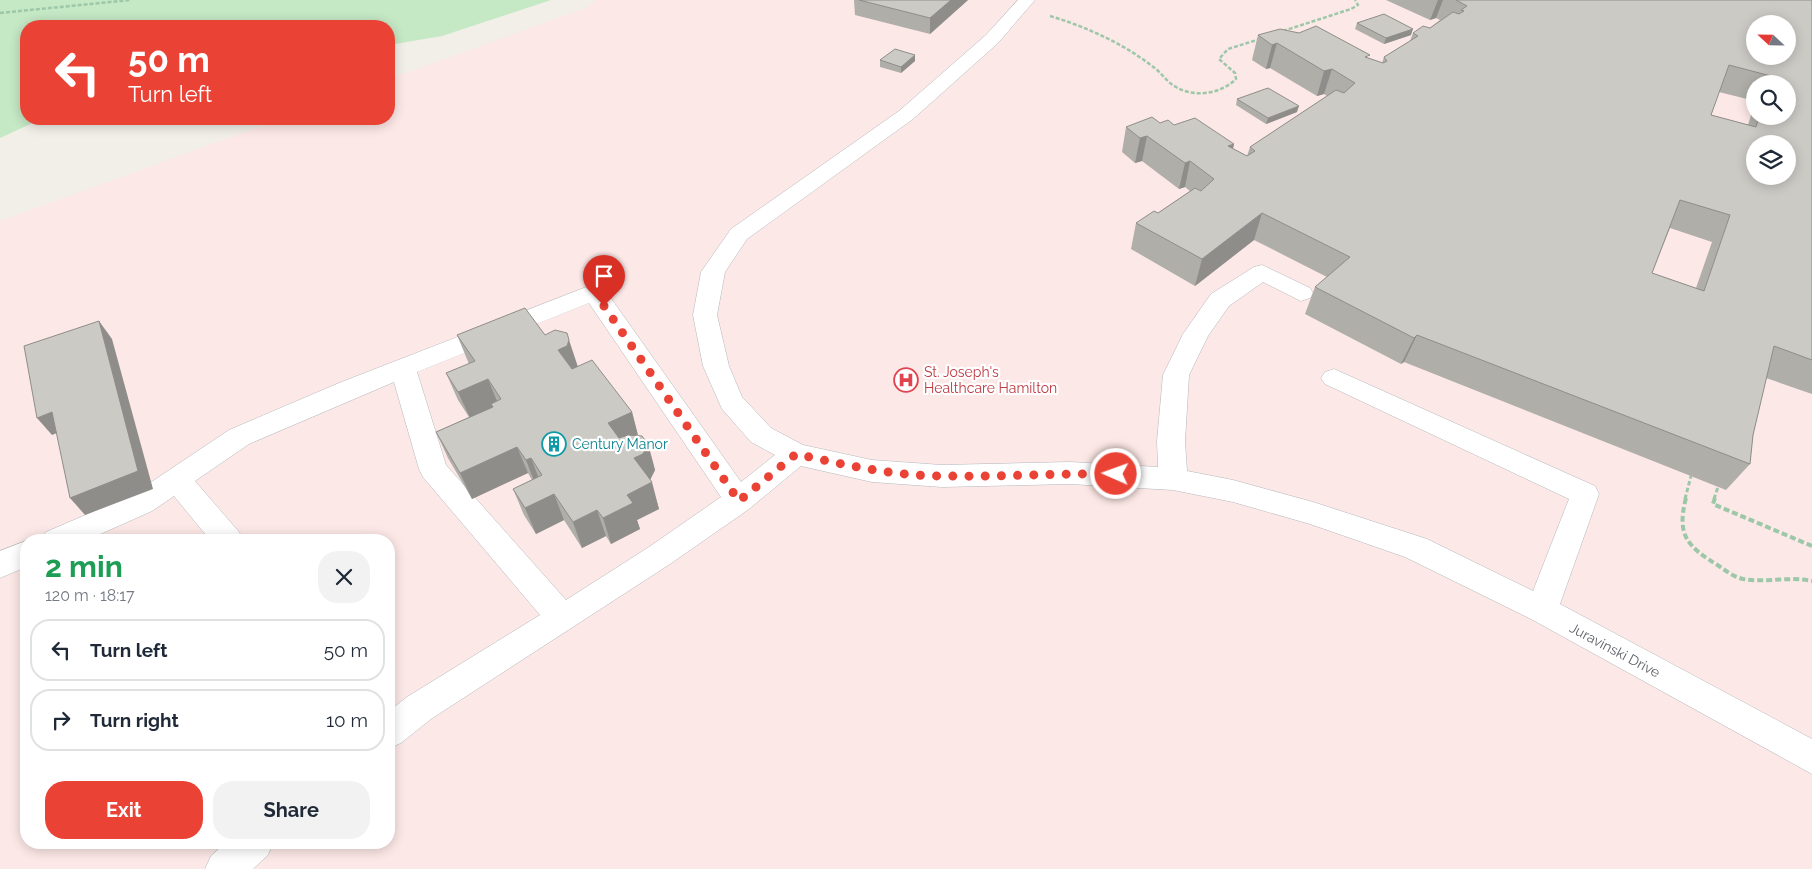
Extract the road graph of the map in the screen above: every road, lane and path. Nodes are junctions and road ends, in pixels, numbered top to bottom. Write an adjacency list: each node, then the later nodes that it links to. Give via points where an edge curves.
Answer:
1 (130, 0): 4 (path)
2 (1356, 0): 5 (path, via 1358,5 1351,9)
3 (1024, 4): 6 (path, via 1118,46 1154,67 1176,88 1199,94 1220,90 1236,79 1235,73 1219,59 1223,53); 10 (lane, Juravinski Drive, via 992,39 906,116 739,234 713,272 705,315 716,366 731,402 761,436)
4 (0, 12)
5 (1276, 34)
6 (1266, 37)
7 (1301, 293): 12 (lane, via 1262,272 1220,300 1196,334 1176,375 1171,441)
8 (403, 368): 13 (lane, via 239,437); 15 (lane, via 594,292); 23 (lane, via 433,469)
9 (1334, 378): 22 (lane, via 1585,494)
10 (796, 454): 12 (lane, Juravinski Drive, via 872,471 942,476 1070,473); 15 (lane)
11 (1691, 476): 21 (path, via 1680,523 1684,542 1741,579 1797,577)
12 (1173, 479): 22 (lane, Juravinski Drive, via 1233,490 1416,548)
13 (176, 480): 16 (lane, via 142,503); 17 (lane)
14 (1718, 487): 18 (path, via 1713,504)
15 (739, 501): 23 (lane)
16 (71, 534)
17 (223, 534)
18 (1812, 546)
19 (20, 557): 20 (lane)
20 (0, 565)
21 (1812, 581)
22 (1542, 610): 25 (lane, Juravinski Drive)
23 (562, 618): 24 (lane)
24 (395, 727)
25 (1812, 757)
26 (247, 849): 27 (lane)
27 (224, 869)

